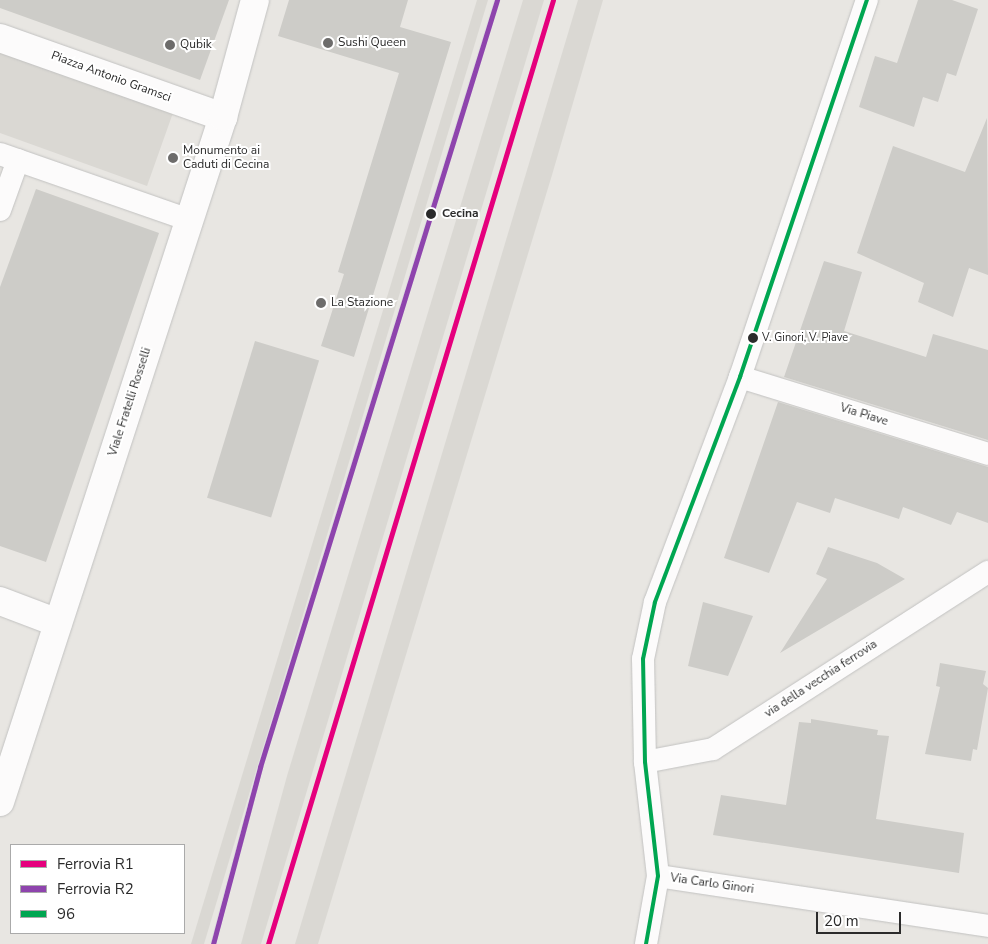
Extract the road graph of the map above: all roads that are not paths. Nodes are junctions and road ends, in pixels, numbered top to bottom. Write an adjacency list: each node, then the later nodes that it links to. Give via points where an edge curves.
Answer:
1 (256, 0): 4 (street, Viale Fratelli Rosselli)
2 (867, 0): 8 (street, Via Carlo Ginori)
3 (0, 38): 4 (street, Piazza Antonio Gramsci)
4 (223, 117): 7 (street, Viale Fratelli Rosselli)
5 (9, 157): 6 (street); 7 (street)
6 (0, 210)
7 (189, 220): 12 (street, Viale Fratelli Rosselli)
8 (740, 377): 9 (street, Via Piave); 13 (street, Via Carlo Ginori, via 655,602 643,659)
9 (988, 454)
10 (988, 572): 13 (street, via della vecchia ferrovia, via 713,749)
11 (0, 601): 12 (street)
12 (58, 623): 14 (street, Viale Fratelli Rosselli)
13 (646, 762): 16 (street, Via Carlo Ginori)
14 (5, 770): 15 (street, Viale Fratelli Rosselli)
15 (0, 802)
16 (658, 876): 17 (street, Via Carlo Ginori); 18 (street)
17 (988, 926)
18 (646, 944)

